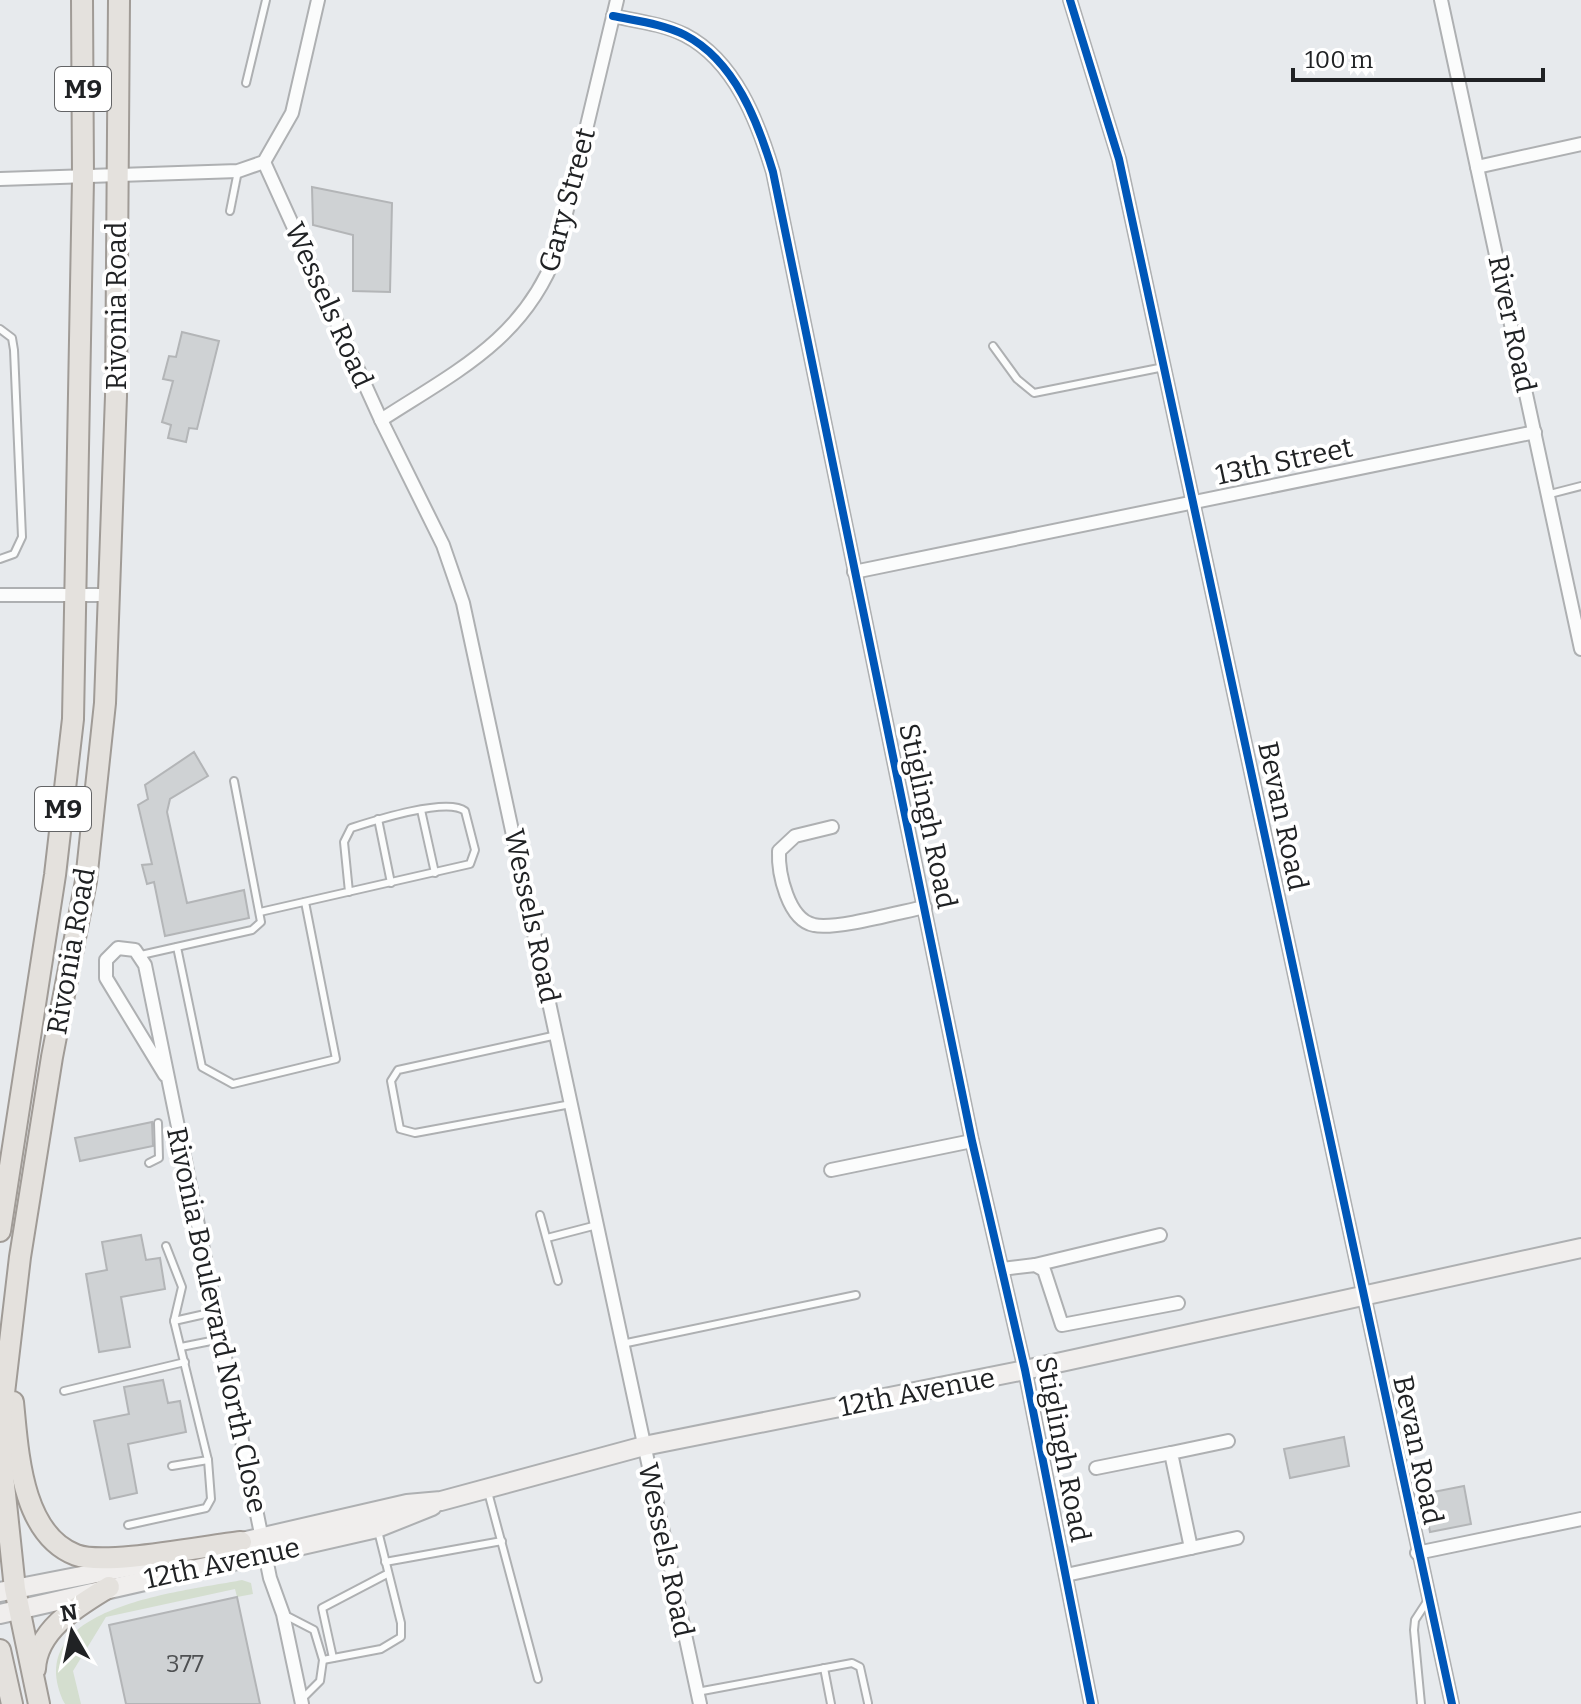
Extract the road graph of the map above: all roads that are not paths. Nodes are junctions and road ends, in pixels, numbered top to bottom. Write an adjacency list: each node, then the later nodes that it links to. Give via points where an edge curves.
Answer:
1 (82, 0): 15 (main road, Rivonia Road / M9)
2 (119, 0): 14 (main road, Rivonia Road / M9)
3 (266, 0): 9 (lane)
4 (318, 0): 11 (street, via 292,113)
5 (617, 0): 8 (street, Gary Street)
6 (1070, 0): 20 (street, Bevan Road, via 1119,159)
7 (1441, 0): 12 (street, River Road)
8 (613, 16): 21 (street, Gary Street, via 557,251 543,286 495,344); 27 (street, Stiglingh Road, via 667,28 704,48 730,75 759,130 773,172)
9 (246, 83)
10 (1581, 144): 12 (street)
11 (264, 162): 13 (street); 21 (street, Wessels Road)
12 (1477, 167): 22 (street, River Road)
13 (238, 171): 14 (street); 17 (lane)
14 (117, 177): 15 (street); 30 (main road, Rivonia Road / M9)
15 (83, 178): 16 (street); 28 (main road, Rivonia Road / M9)
16 (0, 179)
17 (230, 211)
18 (0, 329): 26 (lane, via 12,338 14,350 22,537 14,554)
19 (993, 346): 20 (lane, via 1034,393)
20 (1164, 367): 25 (street, Bevan Road)
21 (381, 420): 44 (street, Wessels Road, via 443,545 463,603)
22 (1535, 432): 24 (street, River Road); 25 (street, 13th Street)
23 (1581, 486): 24 (lane)
24 (1550, 494): 31 (street, River Road)
25 (1194, 502): 27 (street, 13th Street); 61 (street, Bevan Road)
26 (0, 559)
27 (854, 572): 40 (street, Stiglingh Road)
28 (76, 594): 29 (street); 30 (street); 53 (main road, Rivonia Road / M9, via 67,775)
29 (0, 595)
30 (110, 595): 69 (main road, Rivonia Road / M9, via 105,703 86,881 52,1057)
31 (1581, 649)
32 (234, 781): 41 (lane)
33 (421, 810): 34 (lane); 36 (lane); 36 (lane, via 462,808 475,850 470,864)
34 (378, 819): 37 (lane); 38 (lane, via 351,828 344,838)
35 (832, 827): 40 (street, via 795,836 780,847 788,898 804,921 823,926)
36 (435, 873): 37 (lane)
37 (391, 883): 38 (lane)
38 (349, 892): 39 (lane)
39 (305, 902): 41 (lane); 42 (lane, via 336,1059 233,1084 202,1067)
40 (925, 907): 48 (street, Stiglingh Road)
41 (260, 912): 42 (lane, via 261,922 252,930)
42 (177, 947): 43 (lane)
43 (141, 955): 45 (street, Rivonia Boulevard North Close); 45 (street, Rivonia Boulevard North Close, via 118,948 103,968)
44 (557, 1035): 46 (street, Wessels Road); 46 (lane, via 398,1070 391,1081 400,1129 415,1133)
45 (165, 1075): 64 (street, Rivonia Boulevard North Close)
46 (571, 1104): 52 (street, Wessels Road)
47 (158, 1123): 49 (lane, via 159,1159)
48 (972, 1141): 50 (street); 59 (street, Stiglingh Road)
49 (149, 1163)
50 (831, 1170)
51 (540, 1215): 55 (lane)
52 (597, 1225): 55 (lane); 67 (street, Wessels Road)
53 (0, 1231)
54 (1160, 1235): 58 (street)
55 (547, 1238): 60 (lane)
56 (166, 1246): 65 (lane, via 182,1287)
57 (1581, 1248): 61 (main road, 12th Avenue)
58 (1035, 1265): 59 (street); 63 (street, via 1044,1270 1062,1325)
59 (1002, 1269): 71 (street, Stiglingh Road)
60 (558, 1281)
61 (1364, 1293): 71 (main road, 12th Avenue); 89 (street, Bevan Road)
62 (856, 1295): 67 (lane)
63 (1178, 1303)
64 (214, 1312): 65 (lane); 66 (street, Rivonia Boulevard North Close)
65 (174, 1321): 68 (lane)
66 (221, 1339): 68 (lane); 87 (street, Rivonia Boulevard North Close)
67 (622, 1344): 74 (street, Wessels Road)
68 (181, 1347): 70 (lane)
69 (8, 1351): 86 (main road, via 16,1438 29,1496 45,1531 60,1546 77,1556 102,1558); 94 (main road, Rivonia Road / M9, via 1,1456)
70 (185, 1362): 72 (lane); 76 (lane)
71 (1025, 1370): 74 (main road, 12th Avenue); 92 (street, Stiglingh Road)
72 (64, 1391)
73 (1228, 1441): 75 (street)
74 (644, 1446): 79 (main road, 12th Avenue); 104 (street, Wessels Road)
75 (1171, 1453): 78 (street); 88 (street)
76 (208, 1460): 77 (lane); 82 (lane, via 211,1499 206,1508)
77 (172, 1466)
78 (1096, 1468)
79 (488, 1488): 80 (main road, 12th Avenue); 85 (lane)
80 (441, 1501): 83 (main road, 12th Avenue); 87 (main road, 12th Avenue, via 407,1504)
81 (1581, 1519): 89 (street)
82 (128, 1525)
83 (377, 1528): 87 (main road, 12th Avenue); 90 (lane)
84 (1237, 1538): 88 (street)
85 (502, 1541): 90 (lane); 102 (lane)
86 (241, 1542): 87 (main road, 12th Avenue); 94 (main road, 12th Avenue)
87 (265, 1546): 93 (main road, 12th Avenue); 97 (street, Rivonia Boulevard North Close)
88 (1191, 1548): 92 (street)
89 (1417, 1553): 95 (street, Bevan Road)
90 (385, 1562): 91 (lane)
91 (387, 1574): 99 (lane, via 322,1608); 99 (lane, via 401,1637 381,1649)
92 (1066, 1575): 110 (street, Stiglingh Road)
93 (109, 1587): 96 (main road, 12th Avenue); 103 (main road, via 63,1619 41,1643)
94 (8, 1590): 96 (main road, Rivonia Road / M9)
95 (1428, 1600): 111 (lane, via 1414,1630); 112 (street, Bevan Road)
96 (9, 1612): 103 (main road, Rivonia Road / M9)
97 (283, 1614): 100 (lane, via 314,1630); 105 (street, Rivonia Boulevard North Close)
98 (0, 1650): 107 (main road)
99 (333, 1658): 100 (lane)
100 (323, 1660): 105 (lane, via 320,1681)
101 (824, 1668): 104 (lane); 106 (lane, via 857,1664); 109 (lane)
102 (538, 1679)
103 (34, 1681): 108 (main road, Rivonia Road / M9)
104 (698, 1698)
105 (302, 1702)
106 (868, 1703)
107 (12, 1704)
108 (39, 1704)
109 (831, 1704)
110 (1091, 1704)
111 (1421, 1704)
112 (1452, 1704)

